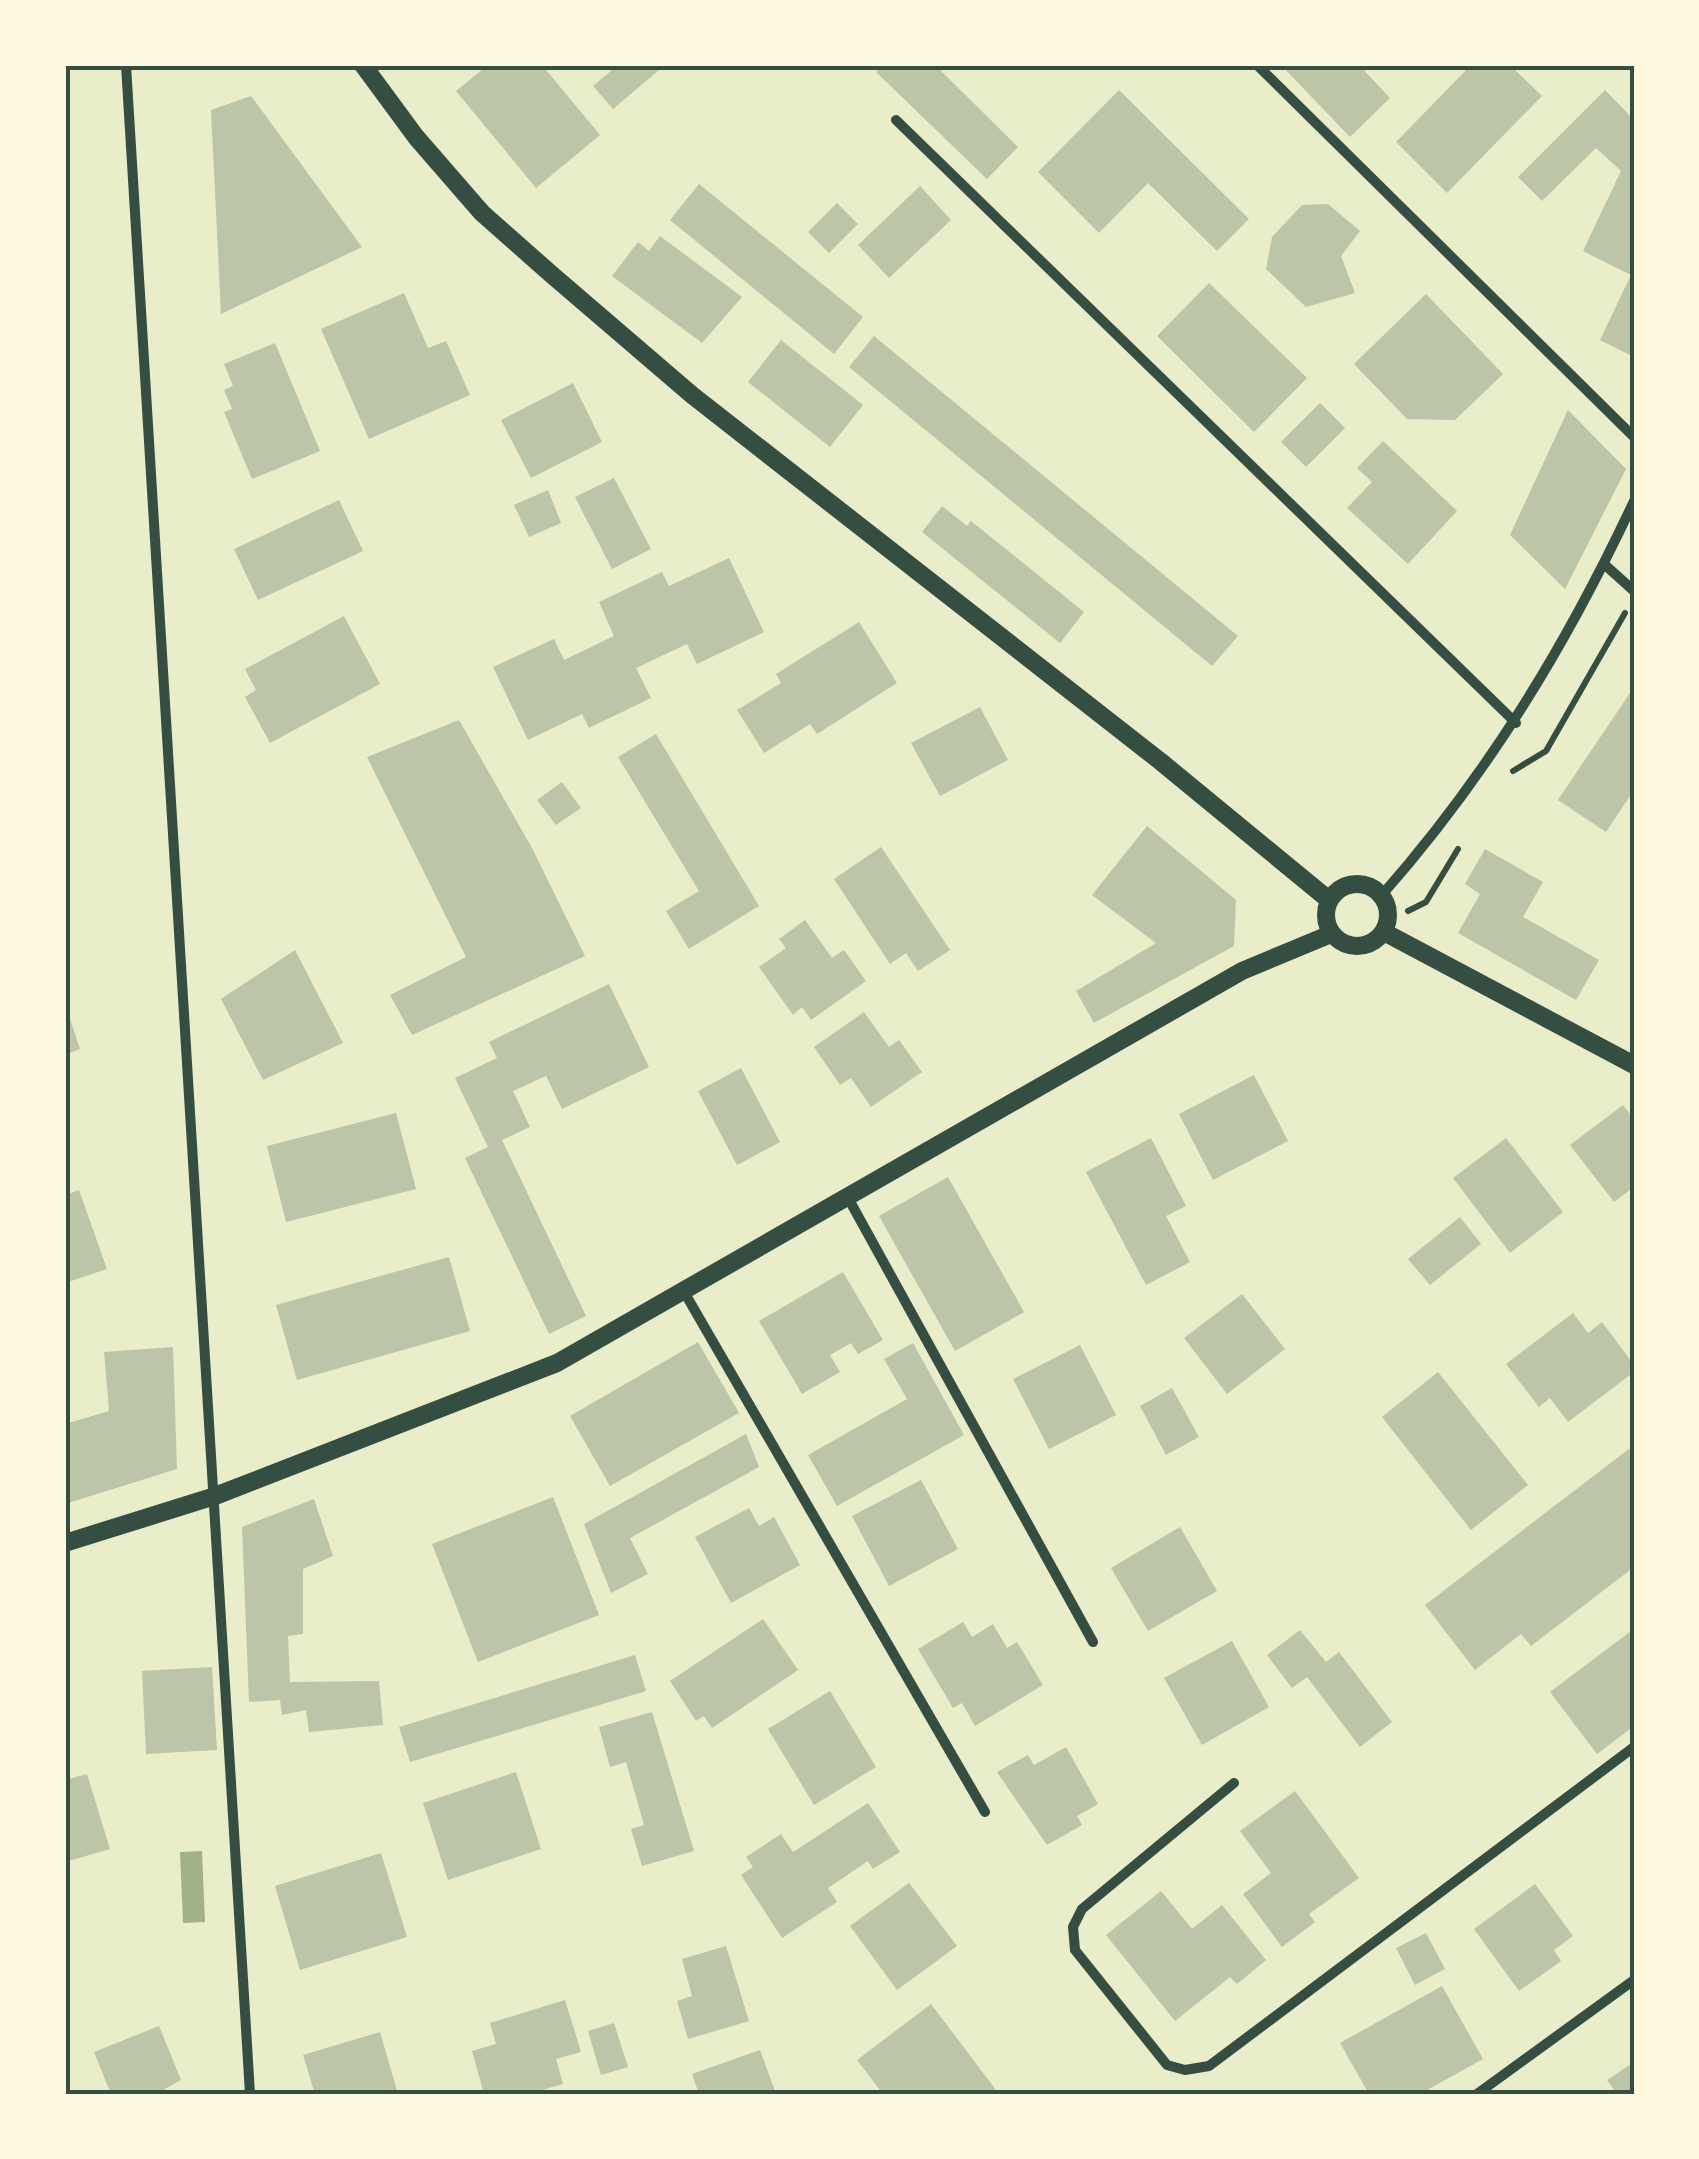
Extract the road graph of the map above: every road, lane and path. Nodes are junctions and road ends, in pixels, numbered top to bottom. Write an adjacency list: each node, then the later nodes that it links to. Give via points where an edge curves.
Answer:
1 (126, 65): 19 (street)
2 (364, 65): 13 (street, via 482,213 552,274 692,395)
3 (1258, 65): 5 (street)
4 (896, 120): 9 (street)
5 (1634, 438)
6 (1634, 502): 7 (street)
7 (1604, 564): 8 (street); 9 (street)
8 (1634, 594): 10 (path, via 1546,750)
9 (1516, 723): 12 (street)
10 (1498, 780)
11 (1462, 842): 14 (path, via 1426,902)
12 (1381, 896): 13 (street, via 1354,884); 14 (street)
13 (1329, 900): 15 (street)
14 (1386, 926): 15 (street, via 1364,946 1351,947); 16 (street)
15 (1331, 934): 17 (street, via 1242,971)
16 (1634, 1065)
17 (847, 1196): 18 (street); 21 (street)
18 (682, 1290): 19 (street, via 557,1363); 24 (street)
19 (215, 1496): 20 (street); 26 (street)
20 (65, 1542)
21 (1093, 1642)
22 (1634, 1747): 23 (street, via 1209,2066 1185,2070 1167,2065 1075,1950 1072,1928 1082,1909)
23 (1234, 1783)
24 (985, 1812)
25 (1634, 1980): 27 (street)
26 (250, 2094)
27 (1477, 2094)

